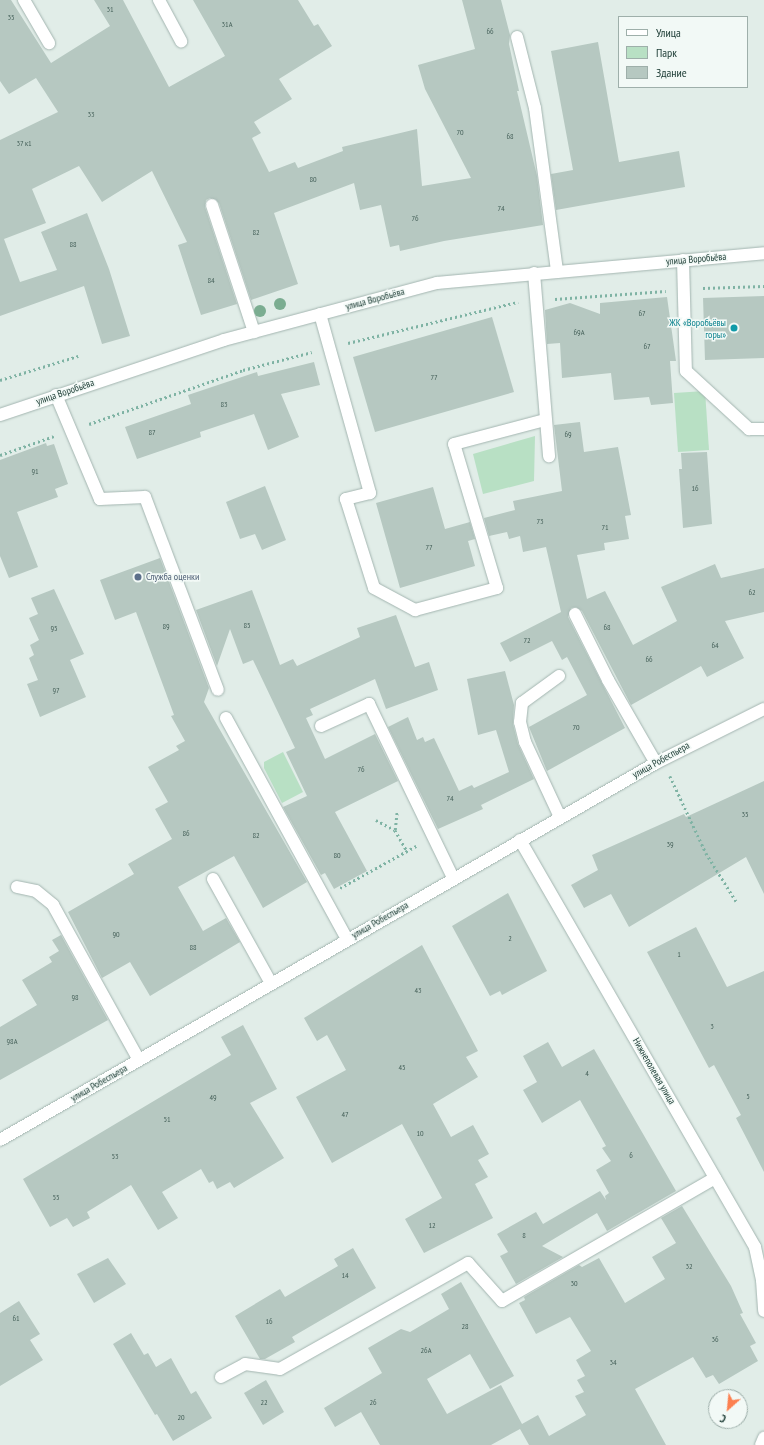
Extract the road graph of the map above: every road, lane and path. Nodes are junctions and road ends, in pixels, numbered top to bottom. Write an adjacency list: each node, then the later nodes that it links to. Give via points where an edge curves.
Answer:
1 (24, 0): 5 (street)
2 (159, 0): 4 (street)
3 (517, 37): 9 (street, via 535,108)
4 (181, 41)
5 (49, 43)
6 (212, 205): 15 (street)
7 (764, 253): 8 (street, улица Воробьёва)
8 (683, 260): 9 (street, улица Воробьёва); 12 (street)
9 (557, 270): 10 (street, улица Воробьёва)
10 (534, 273): 13 (street); 14 (street, улица Воробьёва, via 437,283)
11 (764, 286): 12 (path)
12 (684, 289): 13 (path); 22 (street, via 686,371 749,429)
13 (536, 301): 16 (path, via 506,303); 21 (street)
14 (320, 314): 15 (street, улица Воробьёва); 16 (street)
15 (254, 332): 19 (street, улица Воробьёва)
16 (330, 348): 21 (street, via 370,493 346,499 374,588 415,610 497,588 454,444); 23 (path, via 243,370)
17 (78, 356): 18 (path)
18 (0, 380)
19 (56, 395): 20 (street, улица Воробьёва); 23 (street)
20 (0, 415)
21 (545, 420): 25 (street)
22 (764, 429)
23 (71, 430): 24 (path); 28 (street, via 100,499 145,497)
24 (0, 455)
25 (549, 456)
26 (575, 614): 32 (street, via 608,680)
27 (559, 676): 34 (street, via 522,703 520,722 525,742)
28 (218, 690)
29 (764, 709): 32 (street, улица Робеспьера)
30 (226, 718): 43 (street)
31 (321, 726): 37 (street, via 369,704)
32 (659, 761): 34 (street, улица Робеспьера); 44 (path, via 706,853)
33 (397, 811): 36 (path)
34 (560, 817): 38 (street, улица Робеспьера)
35 (376, 820): 36 (path)
36 (395, 830): 39 (path)
37 (433, 837): 39 (path); 40 (street)
38 (520, 840): 40 (street, улица Робеспьера); 49 (street, Нижнеполевая улица)
39 (407, 851): 43 (path)
40 (453, 878): 45 (street, улица Робеспьера)
41 (213, 880): 46 (street)
42 (17, 887): 47 (street, via 36,891 53,905)
43 (324, 897): 45 (street)
44 (736, 901)
45 (347, 939): 46 (street, улица Робеспьера)
46 (271, 983): 47 (street, улица Робеспьера)
47 (139, 1060): 48 (street, улица Робеспьера)
48 (0, 1140)
49 (715, 1178): 50 (street, Нижнеполевая улица, via 755,1247); 52 (street, via 502,1301 468,1263 280,1369 245,1364)
50 (763, 1281): 51 (street, Нижнеполевая улица)
51 (764, 1311)
52 (221, 1377)
53 (764, 1438): 54 (street)
54 (761, 1445)

